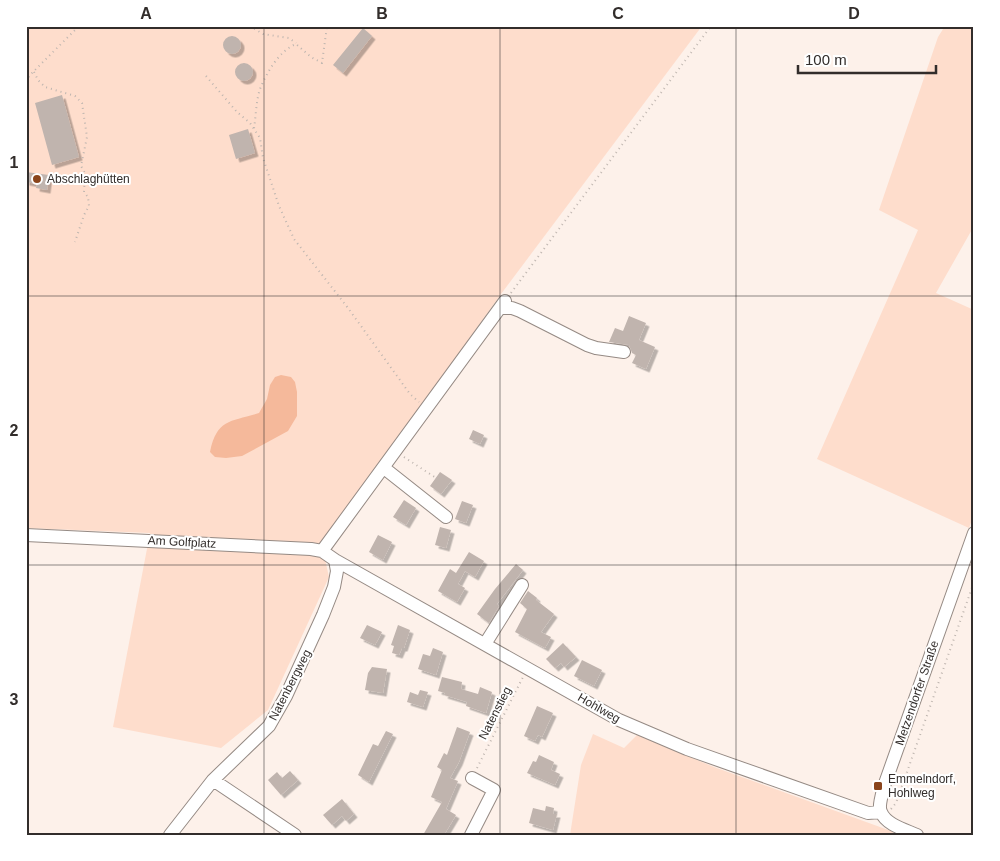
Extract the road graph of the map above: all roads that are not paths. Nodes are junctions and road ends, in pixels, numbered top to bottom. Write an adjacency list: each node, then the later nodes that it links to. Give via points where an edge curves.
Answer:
1 (624, 352): 2 (street, via 587,345 503,304)
2 (384, 468): 3 (street); 6 (street)
3 (446, 517)
4 (974, 533): 12 (street, Metzendorfer Straße, via 884,789)
5 (26, 535): 6 (street, Am Golfplatz)
6 (322, 551): 7 (street, Am Golfplatz)
7 (335, 560): 9 (street, Hohlweg); 11 (street, Natenbergweg, via 334,587 286,696 269,726)
8 (522, 586): 9 (street)
9 (485, 644): 12 (street, Hohlweg, via 619,720 688,749 868,813)
10 (472, 778): 16 (street, via 494,790)
11 (213, 780): 14 (street, Natenbergweg); 15 (street)
12 (880, 812): 13 (street)
13 (904, 832): 17 (street)
14 (170, 835)
15 (295, 835)
16 (472, 835)
17 (918, 835)

